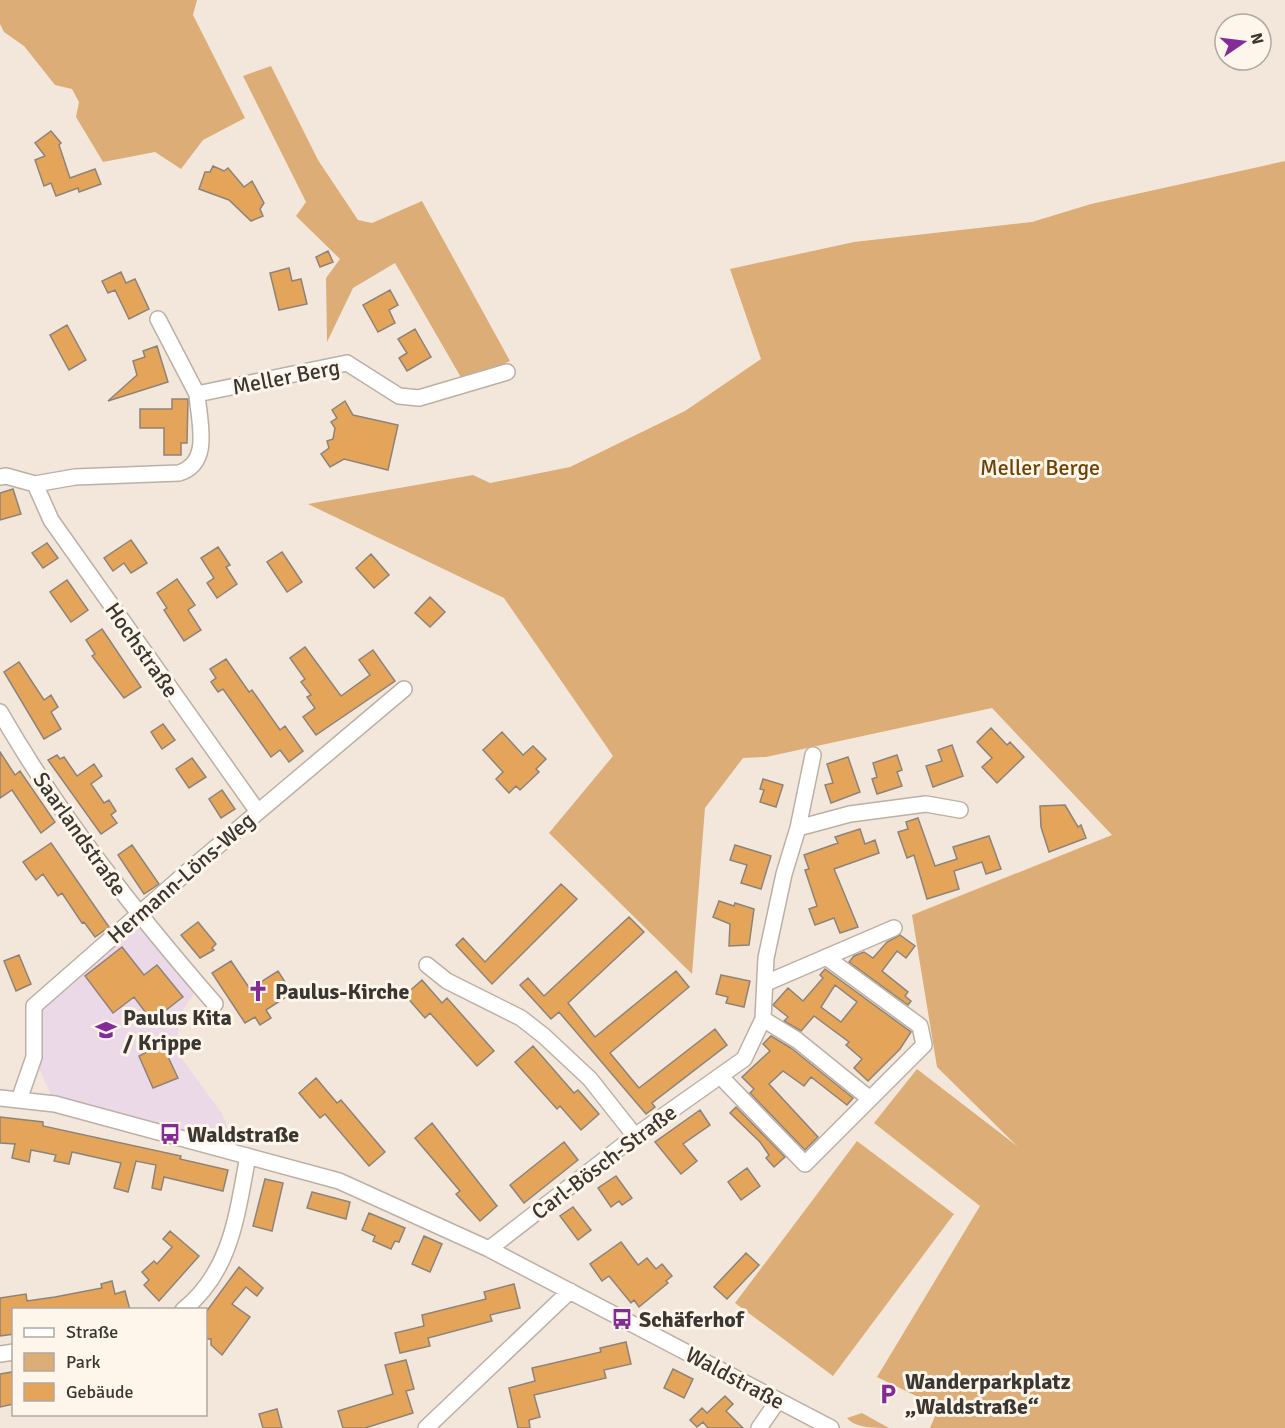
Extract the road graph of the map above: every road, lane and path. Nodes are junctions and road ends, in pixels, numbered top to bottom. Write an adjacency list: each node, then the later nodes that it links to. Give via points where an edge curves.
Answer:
1 (158, 319): 3 (street)
2 (507, 372): 3 (street, Meller Berg, via 419,398 399,396 348,363)
3 (197, 394): 5 (street, via 201,453 189,470 75,477)
4 (0, 477): 5 (street)
5 (35, 484): 10 (street, Hochstraße, via 51,520)
6 (404, 689): 10 (street, Hermann-Löns-Weg)
7 (0, 712): 12 (street, Saarlandstraße, via 35,770)
8 (813, 755): 11 (street, Carl-Bösch-Straße)
9 (960, 810): 11 (street, via 926,804 850,814)
10 (258, 812): 12 (street, Hermann-Löns-Weg)
11 (798, 828): 16 (street, Carl-Bösch-Straße, via 775,911 766,958)
12 (138, 915): 17 (street, Saarlandstraße); 22 (street, Hermann-Löns-Weg, via 34,1006 34,1057)
13 (894, 928): 14 (street)
14 (826, 957): 16 (street); 21 (street, via 920,1026 924,1045)
15 (427, 965): 23 (street, via 447,981 521,1018 544,1036 590,1079)
16 (766, 983): 18 (street, Carl-Bösch-Straße)
17 (215, 1004)
18 (763, 1019): 19 (street, Carl-Bösch-Straße, via 744,1059); 21 (street, via 797,1040)
19 (720, 1076): 21 (street, via 805,1164); 23 (street, Carl-Bösch-Straße)
20 (0, 1098): 22 (street, Waldstraße)
21 (870, 1099)
22 (19, 1100): 24 (street, Waldstraße, via 55,1104)
23 (635, 1136): 25 (street, Carl-Bösch-Straße)
24 (248, 1156): 25 (street, Waldstraße, via 339,1181); 27 (street, via 233,1237 219,1269)
25 (489, 1249): 26 (street, Waldstraße)
26 (570, 1291): 28 (street, Waldstraße); 29 (street)
27 (185, 1308)
28 (777, 1402): 30 (street); 31 (street, Waldstraße)
29 (426, 1428)
30 (759, 1428)
31 (831, 1428)

